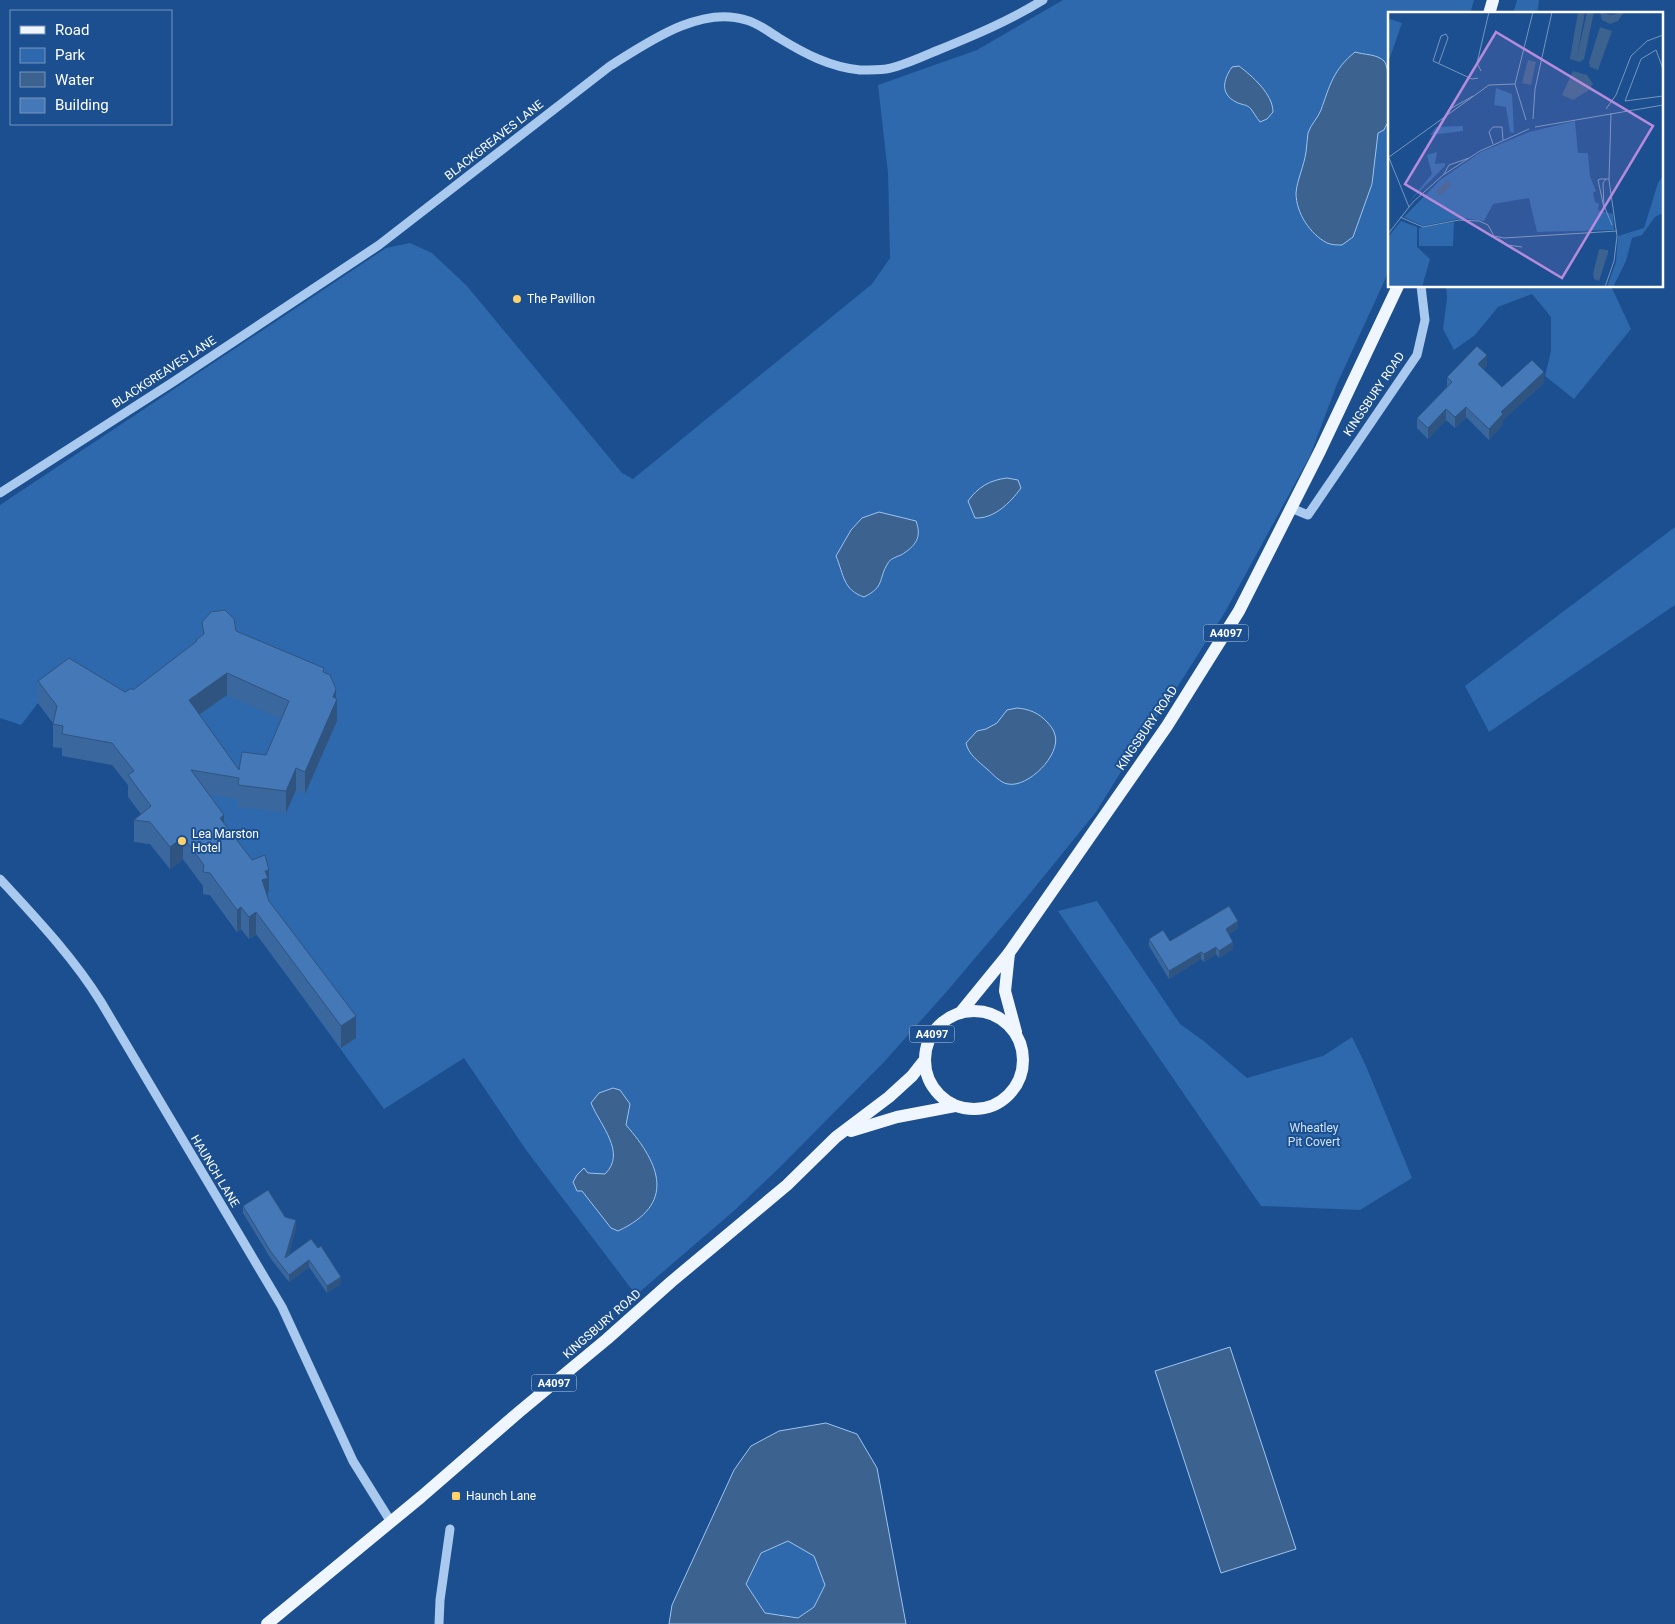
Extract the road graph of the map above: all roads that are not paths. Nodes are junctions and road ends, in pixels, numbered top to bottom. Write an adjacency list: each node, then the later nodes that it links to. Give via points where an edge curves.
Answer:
1 (1042, 0): 4 (street, BLACKGREAVES LANE, via 978,33 887,69 862,70 831,65 747,20 728,16 710,17 647,43 610,66 380,245)
2 (1397, 288): 5 (main road, KINGSBURY ROAD / A4097)
3 (1421, 288): 5 (street, KINGSBURY ROAD, via 1425,320 1417,355 1308,516)
4 (0, 493)
5 (1291, 508): 7 (main road, KINGSBURY ROAD / A4097, via 1239,611 1177,710)
6 (0, 879): 13 (street, HAUNCH LANE, via 43,925 101,1002 282,1307 353,1461)
7 (1009, 954): 8 (main road, KINGSBURY ROAD / A4097); 9 (main road, KINGSBURY ROAD / A4097, via 1005,991)
8 (960, 1013): 9 (main road, KINGSBURY ROAD / A4097, via 969,1010 987,1012 1004,1020); 10 (main road, KINGSBURY ROAD / A4097, via 936,1027 927,1043)
9 (1016, 1034): 11 (main road, KINGSBURY ROAD / A4097, via 1023,1052 1022,1070 1016,1086 1005,1099 973,1109)
10 (923, 1062): 11 (main road, via 928,1080 939,1096); 12 (main road, KINGSBURY ROAD / A4097, via 889,1097)
11 (955, 1106): 12 (main road, KINGSBURY ROAD / A4097, via 897,1117)
12 (836, 1137): 13 (main road, KINGSBURY ROAD / A4097, via 787,1185)
13 (392, 1522): 15 (main road, KINGSBURY ROAD / A4097)
14 (450, 1529): 16 (street)
15 (267, 1624)
16 (439, 1624)

